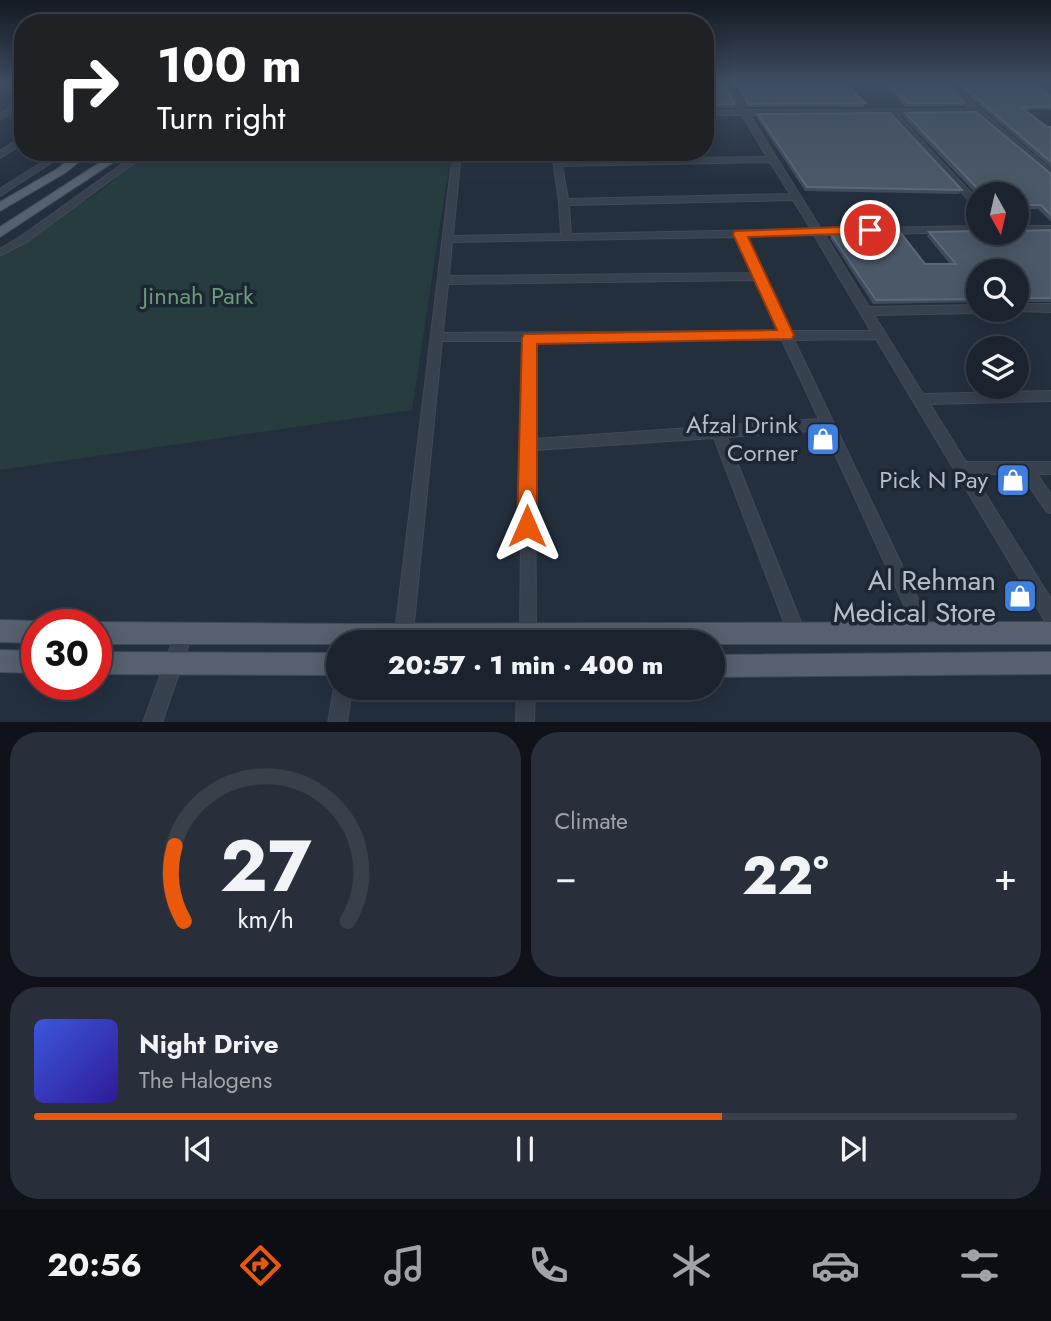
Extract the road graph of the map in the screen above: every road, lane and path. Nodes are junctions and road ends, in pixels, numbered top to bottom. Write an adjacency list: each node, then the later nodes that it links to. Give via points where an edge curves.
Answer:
1 (746, 116): 4 (street)
2 (894, 116): 14 (street)
3 (984, 116): 13 (street)
4 (772, 159): 5 (street); 16 (street)
5 (714, 160)
6 (50, 161): 15 (street)
7 (74, 161): 18 (main road)
8 (110, 161): 23 (main road)
9 (132, 161): 27 (street)
10 (456, 161): 26 (street)
11 (665, 161): 12 (street)
12 (558, 163): 17 (street)
13 (1051, 175)
14 (966, 192)
15 (0, 193)
16 (796, 197): 17 (street); 22 (street)
17 (564, 202): 25 (street)
18 (0, 207)
19 (966, 229): 22 (street)
20 (1029, 229): 21 (street)
21 (1051, 229)
22 (816, 230): 24 (street); 33 (street)
23 (0, 233)
24 (739, 234): 25 (street); 28 (street)
25 (566, 237): 26 (street)
26 (448, 239): 29 (street)
27 (0, 253)
28 (758, 276): 29 (street); 34 (street)
29 (443, 280): 36 (street)
30 (1029, 308): 31 (street)
31 (1051, 308)
32 (966, 309): 33 (street)
33 (865, 311): 35 (street)
34 (787, 335): 35 (street); 37 (street); 40 (street)
35 (880, 335): 39 (street)
36 (437, 337): 37 (street); 48 (street)
37 (529, 338): 42 (street)
38 (1051, 397): 39 (street)
39 (919, 400): 43 (street)
40 (827, 424): 41 (street); 56 (street)
41 (719, 433): 42 (street); 52 (street)
42 (528, 445): 49 (street)
43 (961, 468): 44 (street); 47 (street)
44 (1025, 468): 45 (street); 46 (street)
45 (1051, 468)
46 (1051, 506)
47 (1051, 615)
48 (404, 630)
49 (527, 630)
50 (0, 632): 51 (main road)
51 (21, 632)
52 (796, 632): 55 (main road); 56 (main road)
53 (112, 633): 57 (main road)
54 (1051, 633): 56 (main road)
55 (725, 634)
56 (926, 634)
57 (183, 635): 58 (main road); 64 (street)
58 (326, 638)
59 (0, 661): 60 (main road)
60 (21, 662)
61 (112, 663): 64 (main road)
62 (1051, 663): 65 (main road)
63 (326, 664): 64 (main road)
64 (172, 665): 68 (street)
65 (725, 666)
66 (341, 700): 69 (street)
67 (526, 700): 70 (street)
68 (152, 722)
69 (337, 722)
70 (525, 722)

